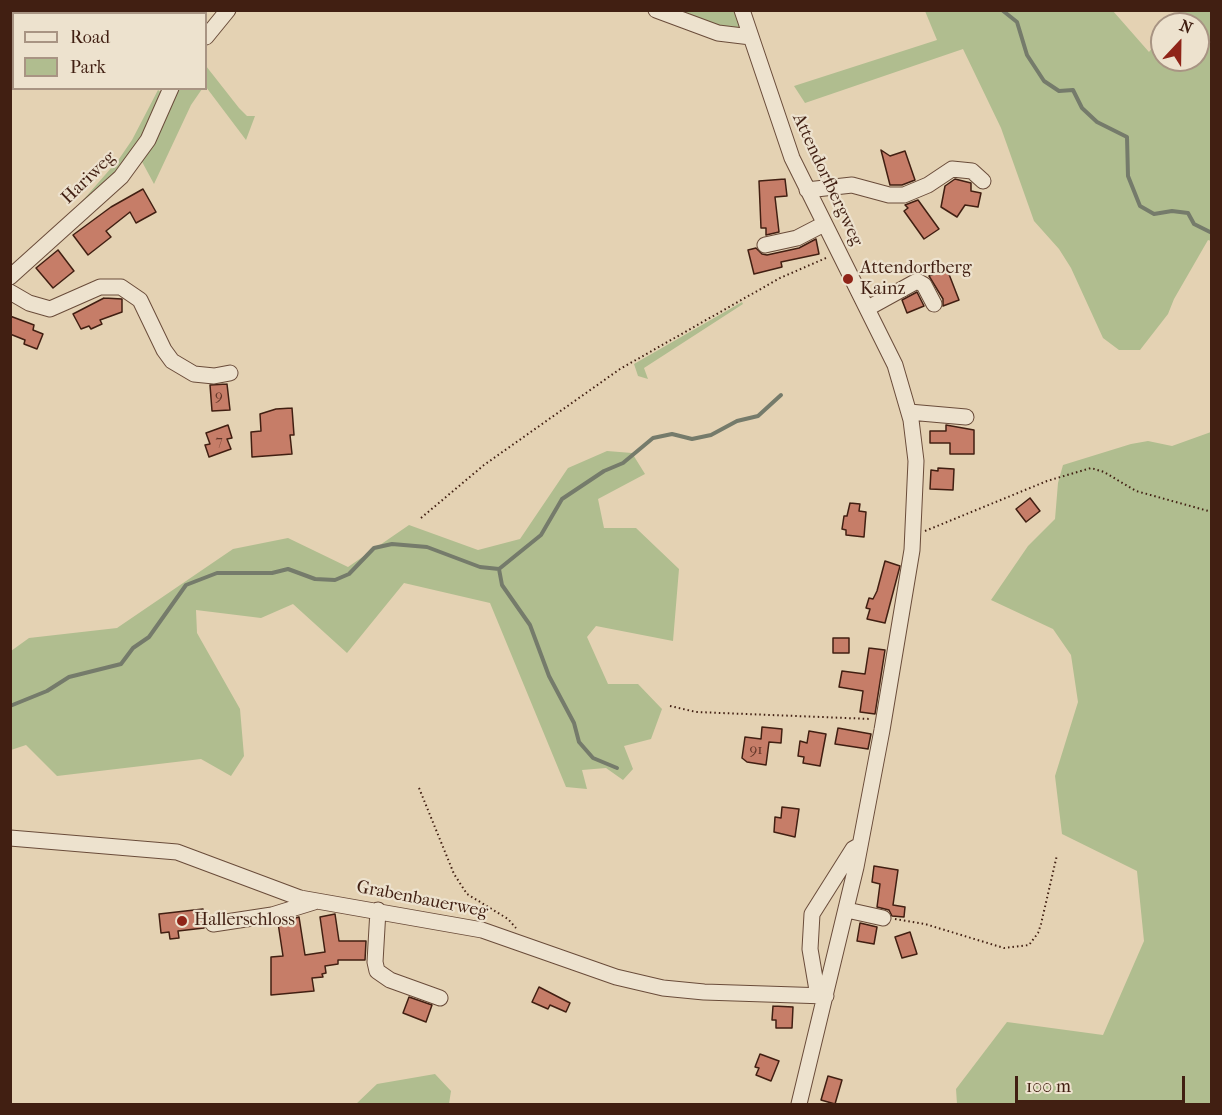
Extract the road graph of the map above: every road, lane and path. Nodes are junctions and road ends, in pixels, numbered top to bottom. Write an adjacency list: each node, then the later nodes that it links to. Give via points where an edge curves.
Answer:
1 (228, 10): 4 (street)
2 (656, 10): 5 (street, via 718,33)
3 (742, 10): 5 (street, Attendorfbergweg)
4 (207, 36)
5 (751, 37): 8 (street, Attendorfbergweg, via 779,125)
6 (170, 90): 12 (street, Hariweg, via 144,146 121,177)
7 (983, 181): 8 (street, via 972,171 952,169 904,195 889,195 852,184)
8 (807, 190): 9 (street, Attendorfbergweg)
9 (824, 224): 10 (street, via 797,238); 11 (street, Attendorfbergweg)
10 (765, 245)
11 (839, 253): 15 (street, Attendorfbergweg); 20 (path, via 780,278 620,369 484,465)
12 (10, 277)
13 (10, 292): 16 (street, via 50,309 100,287 121,286 140,300 172,362 194,374)
14 (934, 304): 15 (street, via 924,285 916,281)
15 (868, 308): 17 (street, Attendorfbergweg, via 892,358)
16 (230, 373)
17 (909, 412): 18 (street); 21 (street, Attendorfbergweg, via 916,462)
18 (966, 417)
19 (1212, 512): 21 (path, via 1136,490 1091,468 1047,481)
20 (421, 518)
21 (914, 535): 23 (street, Attendorfbergweg)
22 (670, 706): 23 (path, via 696,712)
23 (884, 720): 26 (street, Attendorfbergweg)
24 (419, 788): 33 (path, via 460,884 473,900 514,924)
25 (10, 838): 28 (street, Grabenbauerweg, via 164,849 281,892)
26 (861, 845): 30 (street, Attendorfbergweg); 34 (street, via 853,849 812,914 810,949)
27 (1057, 855): 31 (path, via 1038,933 1024,947 1004,948 925,924)
28 (317, 901): 29 (street, Grabenbauerweg); 32 (street, via 272,915)
29 (378, 910): 33 (street, Grabenbauerweg); 35 (street, via 377,971 390,980)
30 (847, 910): 31 (street); 34 (street, Attendorfbergweg)
31 (883, 918)
32 (213, 924)
33 (518, 941): 34 (street, Grabenbauerweg, via 616,977 663,988)
34 (822, 996): 36 (street, Attendorfbergweg)
35 (440, 998)
36 (799, 1104)

